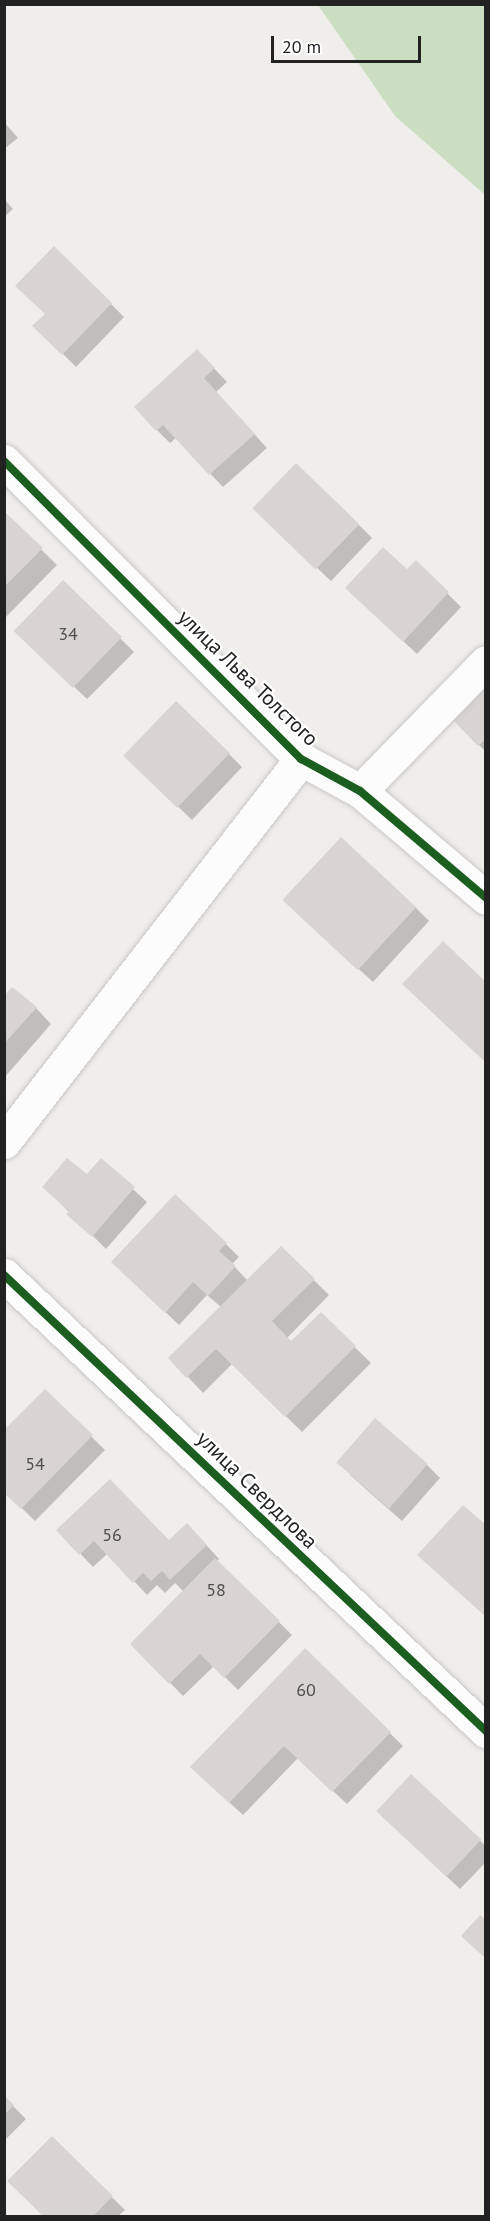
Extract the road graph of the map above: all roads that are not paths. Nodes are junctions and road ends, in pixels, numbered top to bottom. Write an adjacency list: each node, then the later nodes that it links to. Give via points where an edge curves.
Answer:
1 (4, 461): 3 (street, улица Льва Толстого)
2 (486, 662): 4 (street)
3 (301, 759): 4 (street, улица Льва Толстого); 6 (street)
4 (360, 790): 5 (street, улица Льва Толстого)
5 (486, 898)
6 (4, 1142)
7 (4, 1275): 8 (street, улица Свердлова)
8 (486, 1731)

